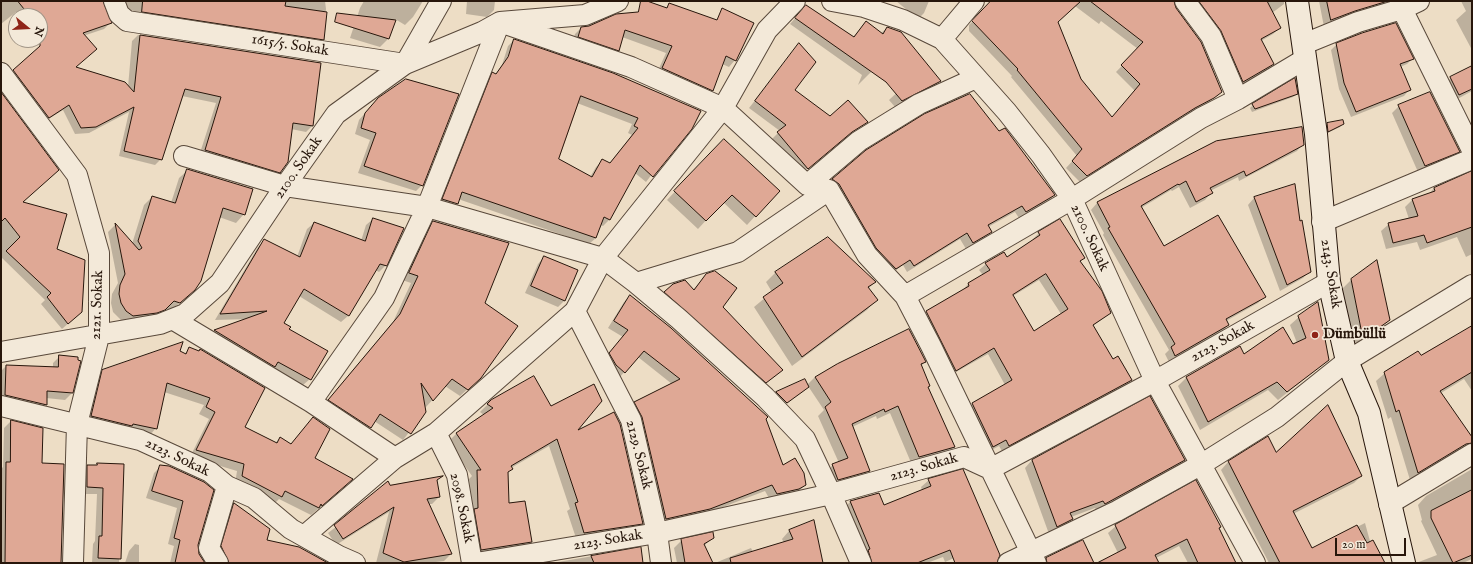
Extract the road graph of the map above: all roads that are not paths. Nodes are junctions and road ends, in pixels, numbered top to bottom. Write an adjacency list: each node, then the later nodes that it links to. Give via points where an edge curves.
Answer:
1 (114, 1): 14 (street, 1615/5. Sokak, via 119,14 127,21)
2 (441, 1): 14 (street)
3 (618, 1): 11 (street, 2100. Sokak, via 585,14)
4 (795, 1): 18 (street, via 767,30)
5 (832, 1): 12 (street, 2100. Sokak, via 864,6 903,20)
6 (974, 1): 12 (street)
7 (1185, 1): 17 (street, via 1211,36)
8 (1297, 1): 13 (main road, 2143. Sokak)
9 (1420, 1): 10 (street)
10 (1401, 5): 13 (street, via 1358,22); 19 (street)
11 (500, 22): 14 (street, 2100. Sokak); 18 (street, via 631,67); 26 (street)
12 (942, 40): 16 (street, 2100. Sokak)
13 (1304, 51): 17 (street); 27 (main road, 2143. Sokak, via 1316,134)
14 (405, 64): 23 (street, 2100. Sokak, via 336,114)
15 (1, 73): 35 (street, 2121. Sokak, via 77,175 99,253)
16 (976, 78): 22 (street, via 919,104 859,141); 25 (street, 2100. Sokak, via 1041,155)
17 (1238, 99): 25 (street, via 1201,118)
18 (723, 108): 22 (street); 28 (street)
19 (1472, 150)
20 (184, 156): 23 (street)
21 (1472, 159): 27 (street)
22 (807, 185): 24 (street)
23 (285, 186): 26 (street); 34 (street, 2100. Sokak, via 220,283 185,314)
24 (829, 190): 29 (street, via 738,252); 32 (street, via 867,255)
25 (1072, 198): 32 (street); 38 (street, 2100. Sokak)
26 (427, 207): 28 (street); 39 (street, via 384,298)
27 (1322, 222): 30 (main road, 2143. Sokak)
28 (603, 258): 29 (street); 33 (street)
29 (636, 282): 48 (street, via 765,397 805,439)
30 (1329, 282): 37 (main road, 2143. Sokak); 38 (street, 2123. Sokak)
31 (1472, 285): 37 (street)
32 (905, 296): 46 (street)
33 (575, 311): 42 (street); 50 (street, 2129. Sokak, via 631,420)
34 (174, 320): 35 (street, 2100. Sokak); 39 (street)
35 (99, 336): 36 (street, 2100. Sokak); 41 (street, 2121. Sokak)
36 (1, 352)
37 (1347, 361): 45 (street, via 1276,417); 49 (main road, 2143. Sokak, via 1369,413)
38 (1155, 380): 45 (street, 2100. Sokak); 46 (street, 2123. Sokak)
39 (310, 402): 44 (street)
40 (1, 406): 41 (street, 2123. Sokak)
41 (77, 424): 47 (street, 2123. Sokak, via 140,440 210,472); 53 (street, 2121. Sokak)
42 (436, 433): 44 (street); 56 (street, 2098. Sokak, via 457,475)
43 (1472, 454): 49 (street)
44 (395, 458): 51 (street)
45 (1202, 464): 52 (street); 61 (street, 2100. Sokak)
46 (990, 469): 48 (street, 2123. Sokak, via 964,457); 52 (street)
47 (227, 486): 51 (street, 2123. Sokak, via 254,498 291,529); 54 (street, via 209,548)
48 (832, 494): 50 (street, 2123. Sokak); 59 (street)
49 (1389, 504): 62 (main road, 2143. Sokak)
50 (657, 533): 57 (street, 2123. Sokak); 58 (street, 2129. Sokak)
51 (304, 536): 55 (street, 2123. Sokak)
52 (1034, 557): 60 (street)
53 (73, 563)
54 (218, 563)
55 (355, 563)
56 (472, 563)
57 (476, 563)
58 (661, 563)
59 (860, 563)
60 (1008, 563)
61 (1255, 563)
62 (1404, 563)

